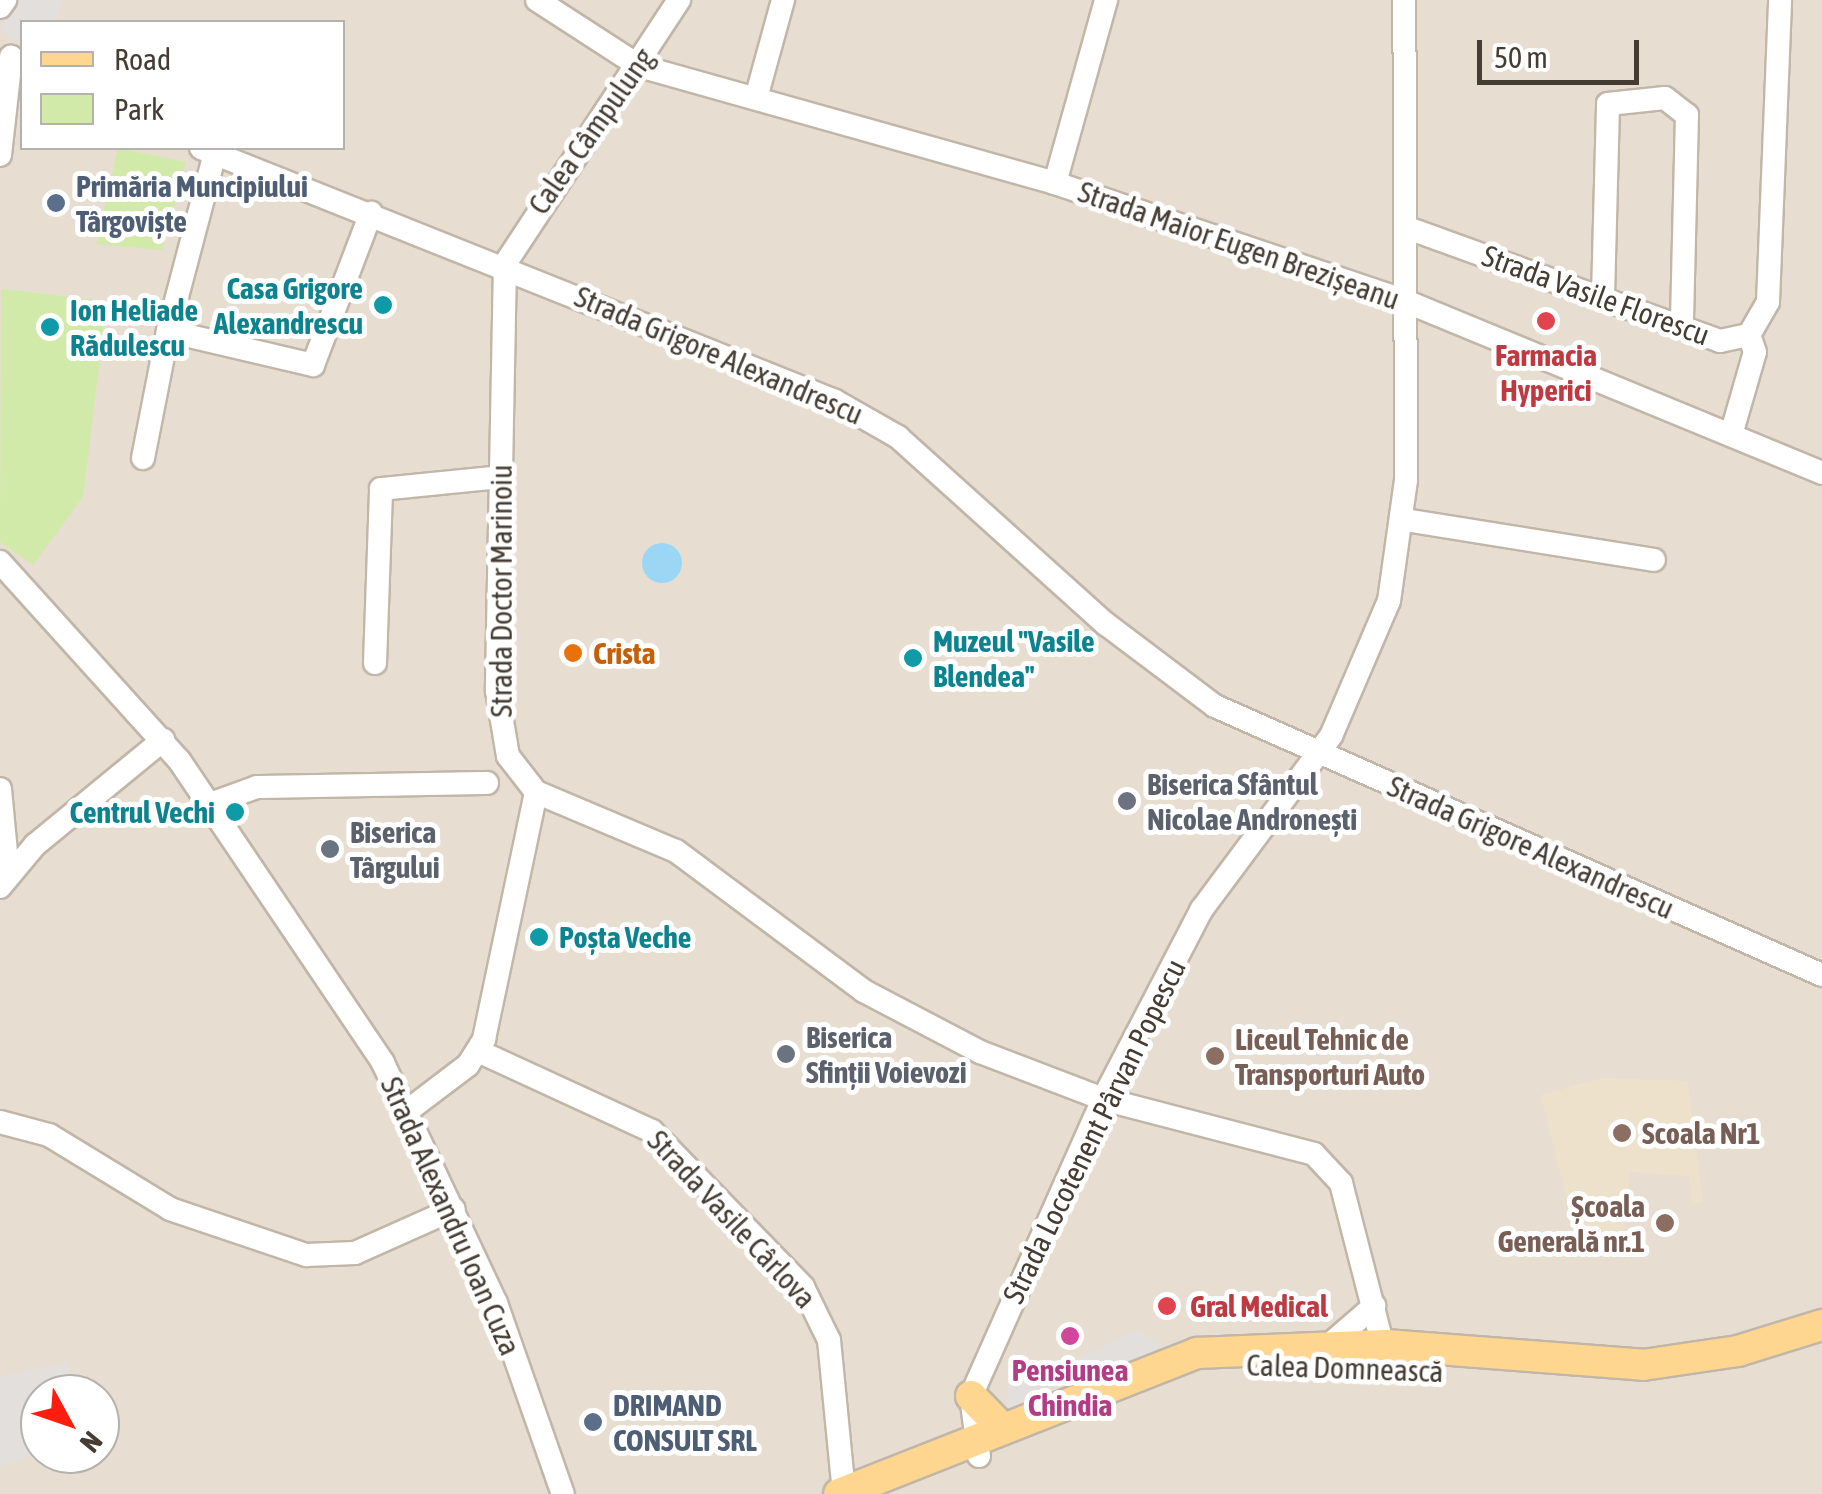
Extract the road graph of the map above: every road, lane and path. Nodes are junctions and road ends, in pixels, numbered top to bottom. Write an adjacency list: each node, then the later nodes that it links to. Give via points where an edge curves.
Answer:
1 (4, 0): 8 (street)
2 (537, 0): 10 (street, Strada Maior Eugen Brezișeanu)
3 (679, 0): 10 (street, Calea Câmpulung)
4 (784, 0): 11 (street)
5 (1106, 0): 14 (street)
6 (1404, 0): 16 (street, Strada Locotenent Pârvan Popescu)
7 (1780, 0): 22 (street, Strada Vasile Florescu, via 1768,302)
8 (0, 7)
9 (11, 57): 13 (street)
10 (638, 66): 11 (street, Strada Maior Eugen Brezișeanu); 17 (street, Calea Câmpulung)
11 (756, 98): 14 (street, Strada Maior Eugen Brezișeanu)
12 (208, 150): 15 (street, Strada Grigore Alexandrescu); 21 (street)
13 (0, 155)
14 (1054, 183): 19 (street, Strada Maior Eugen Brezișeanu)
15 (371, 213): 17 (street, Strada Grigore Alexandrescu); 21 (street, via 312,364)
16 (1406, 227): 18 (street, Strada Vasile Florescu); 19 (street, Strada Locotenent Pârvan Popescu)
17 (505, 264): 26 (street, Strada Doctor Marinoiu); 32 (street, Strada Grigore Alexandrescu, via 871,420 1182,685)
18 (1603, 297): 20 (street, Strada Vasile Florescu); 20 (street, via 1608,104 1623,95 1665,98 1687,115)
19 (1405, 301): 23 (street, Strada Maior Eugen Brezișeanu); 27 (street, Strada Locotenent Pârvan Popescu)
20 (1682, 327): 22 (street, Strada Vasile Florescu, via 1720,341)
21 (168, 330): 24 (street)
22 (1749, 335): 23 (street, via 1755,352)
23 (1731, 435): 25 (street, Strada Maior Eugen Brezișeanu)
24 (143, 458)
25 (1822, 473)
26 (501, 477): 30 (street, via 380,489); 35 (street, Strada Doctor Marinoiu, via 498,722 508,756)
27 (1404, 520): 28 (street); 32 (street, Strada Locotenent Pârvan Popescu, via 1376,641)
28 (1654, 560)
29 (0, 562): 31 (street, Strada Alexandru Ioan Cuza)
30 (375, 663)
31 (163, 740): 36 (street, Strada Alexandru Ioan Cuza); 37 (street)
32 (1319, 755): 38 (street, Strada Grigore Alexandrescu); 40 (street, Strada Locotenent Pârvan Popescu, via 1202,909)
33 (487, 784): 36 (street, via 257,787)
34 (0, 789): 37 (street)
35 (536, 792): 39 (street); 40 (street, via 704,867 898,1010)
36 (210, 804): 41 (street, Strada Alexandru Ioan Cuza)
37 (4, 880)
38 (1822, 975)
39 (478, 1050): 41 (street); 51 (street, Strada Vasile Cârlova, via 652,1131 803,1287 828,1340)
40 (1104, 1099): 44 (street, via 1330,1166); 49 (street, Strada Locotenent Pârvan Popescu)
41 (410, 1109): 43 (street, Strada Alexandru Ioan Cuza)
42 (0, 1122): 43 (street, via 49,1135 170,1210 306,1255 355,1253)
43 (454, 1209): 52 (street, Strada Alexandru Ioan Cuza)
44 (1374, 1306): 47 (street); 48 (street)
45 (1822, 1325): 48 (main road, via 1738,1351 1643,1365)
46 (1822, 1343): 48 (main road, Calea Domnească, via 1646,1382)
47 (1329, 1345): 48 (main road, Calea Domnească); 50 (main road, Calea Domnească, via 1175,1359)
48 (1387, 1356): 50 (main road, Calea Domnească, via 1198,1370)
49 (971, 1396): 50 (main road)
50 (986, 1442): 51 (main road, Calea Domnească); 53 (main road, Calea Domnească)
51 (842, 1493)
52 (563, 1494)
53 (888, 1494)

